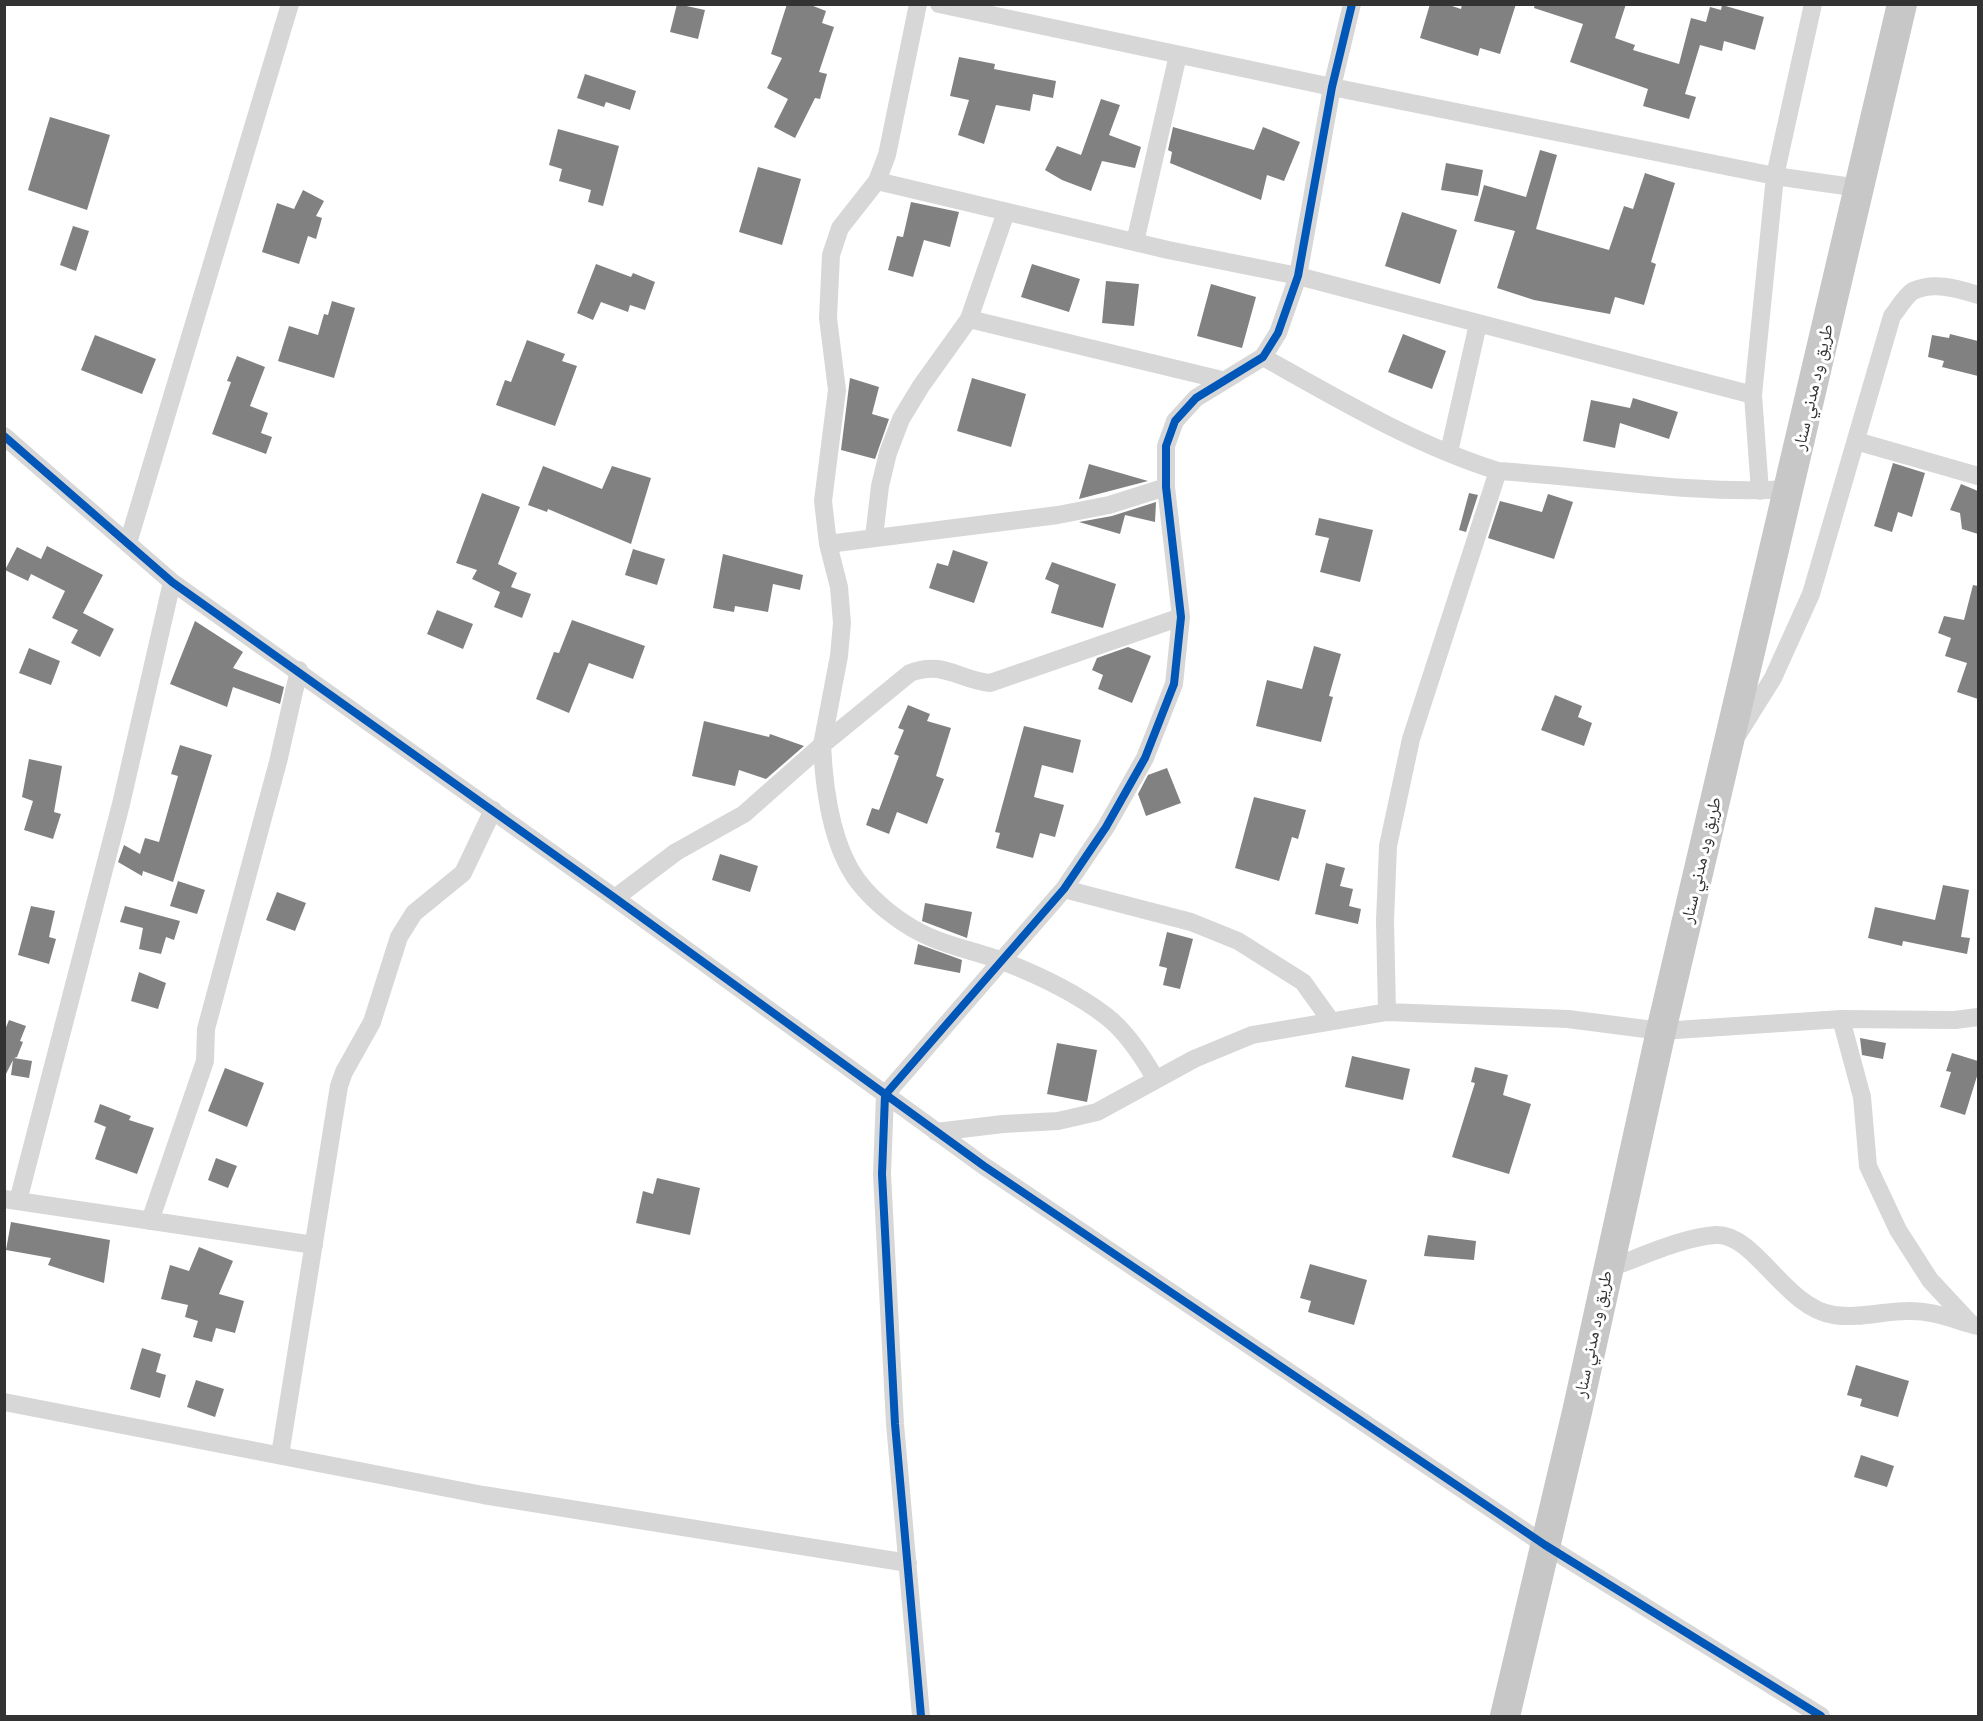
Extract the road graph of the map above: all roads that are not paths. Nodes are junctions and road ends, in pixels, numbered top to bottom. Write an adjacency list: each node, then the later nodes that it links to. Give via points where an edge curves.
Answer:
1 (290, 4): 29 (street)
2 (918, 4): 10 (street)
3 (939, 4): 7 (street)
4 (1352, 4): 8 (street)
5 (1813, 4): 9 (street)
6 (1902, 4): 11 (highway, طريق ود مدني سنار)
7 (1178, 55): 8 (street); 13 (street)
8 (1332, 87): 9 (street); 14 (street)
9 (1775, 176): 11 (street); 20 (street)
10 (877, 181): 12 (street); 30 (street, via 840,228 831,255 828,318 837,390 823,501)
11 (1859, 188): 27 (highway, طريق ود مدني سنار)
12 (1006, 212): 13 (street); 16 (street)
13 (1135, 242): 14 (street)
14 (1298, 276): 17 (street); 18 (street, via 1278,333)
15 (1978, 295): 22 (street, via 1932,286 1912,292 1892,316)
16 (969, 319): 19 (street); 28 (street, via 901,419 880,486)
17 (1478, 324): 20 (street); 23 (street)
18 (1263, 357): 19 (street); 23 (street, via 1362,412)
19 (1222, 380): 26 (street, via 1196,398 1175,421 1166,446)
20 (1753, 395): 27 (street)
21 (4, 436): 29 (street)
22 (1856, 441): 25 (street); 35 (street, via 1811,594 1773,678)
23 (1449, 452): 24 (street)
24 (1498, 471): 27 (street, via 1688,488); 40 (street, via 1411,739 1388,846 1384,921)
25 (1978, 476)
26 (1166, 487): 28 (street, via 1109,505 1058,515); 32 (street)
27 (1774, 490): 35 (highway, طريق ود مدني سنار)
28 (874, 537): 30 (street)
29 (128, 543): 31 (street)
30 (828, 544): 34 (street, via 839,587 842,623)
31 (172, 582): 33 (street); 48 (street, via 118,815)
32 (1181, 617): 34 (street, via 990,683 924,667 910,672); 37 (street, via 1174,684 1145,758 1106,827)
33 (299, 670): 36 (street); 49 (street, via 205,1034 205,1061)
34 (822, 745): 38 (street, via 744,814 676,852); 39 (street, via 840,846 857,879 882,905 923,933)
35 (1725, 754): 44 (highway, طريق ود مدني سنار)
36 (493, 810): 38 (street); 50 (street, via 463,873 414,914 399,937 372,1022 339,1086)
37 (1064, 889): 39 (street); 43 (street, via 1191,922 1238,941 1304,982)
38 (615, 898): 46 (street)
39 (1002, 961): 45 (street, via 1073,995 1107,1017 1142,1055); 46 (street)
40 (1387, 1012): 43 (street); 44 (street, via 1544,1018)
41 (1978, 1017): 42 (street)
42 (1841, 1019): 44 (street); 52 (street, via 1862,1097 1868,1166 1898,1230 1930,1280)
43 (1331, 1021): 45 (street, via 1252,1035)
44 (1661, 1031): 51 (highway, طريق ود مدني سنار)
45 (1156, 1080): 47 (street, via 1097,1112 1058,1121)
46 (885, 1095): 47 (street); 56 (street, via 883,1201 895,1424)
47 (936, 1132): 55 (street)
48 (11, 1200): 49 (street)
49 (150, 1221): 50 (street)
50 (314, 1245): 54 (street)
51 (1607, 1269): 52 (street, via 1698,1238 1719,1235 1740,1243 1809,1308 1834,1315 1908,1310 1938,1313); 55 (highway, طريق ود مدني سنار)
52 (1976, 1328)
53 (4, 1402): 54 (street)
54 (280, 1455): 56 (street, via 483,1495)
55 (1545, 1545): 58 (highway, طريق ود مدني سنار); 59 (street)
56 (908, 1563): 57 (street)
57 (921, 1716)
58 (1505, 1716)
59 (1821, 1716)

